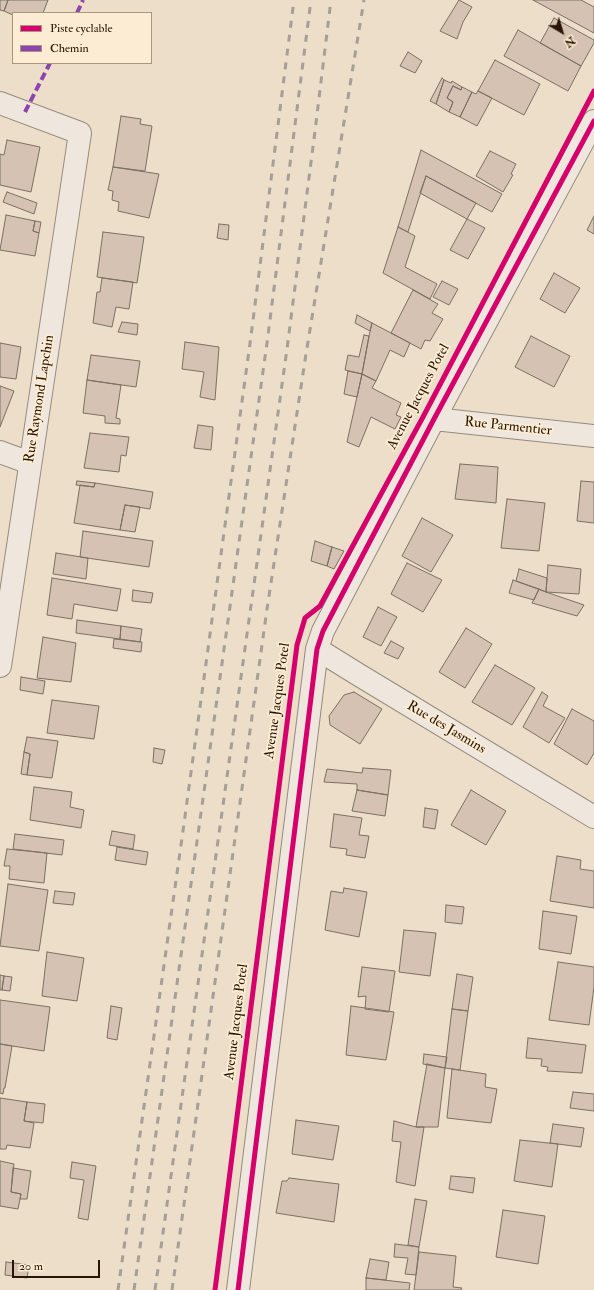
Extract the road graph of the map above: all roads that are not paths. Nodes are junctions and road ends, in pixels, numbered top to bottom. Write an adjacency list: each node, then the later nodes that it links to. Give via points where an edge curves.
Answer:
1 (0, 103): 6 (street, Rue Raymond Lapchin, via 80,133)
2 (594, 121): 3 (street, Avenue Jacques Potel)
3 (434, 419): 4 (street, Rue Parmentier); 7 (street, Avenue Jacques Potel, via 323,631)
4 (594, 436)
5 (0, 452): 6 (street)
6 (30, 463): 8 (street, Rue Raymond Lapchin)
7 (318, 649): 9 (street, Rue des Jasmins); 10 (street, Avenue Jacques Potel)
8 (0, 666)
9 (594, 817)
10 (238, 1290)

